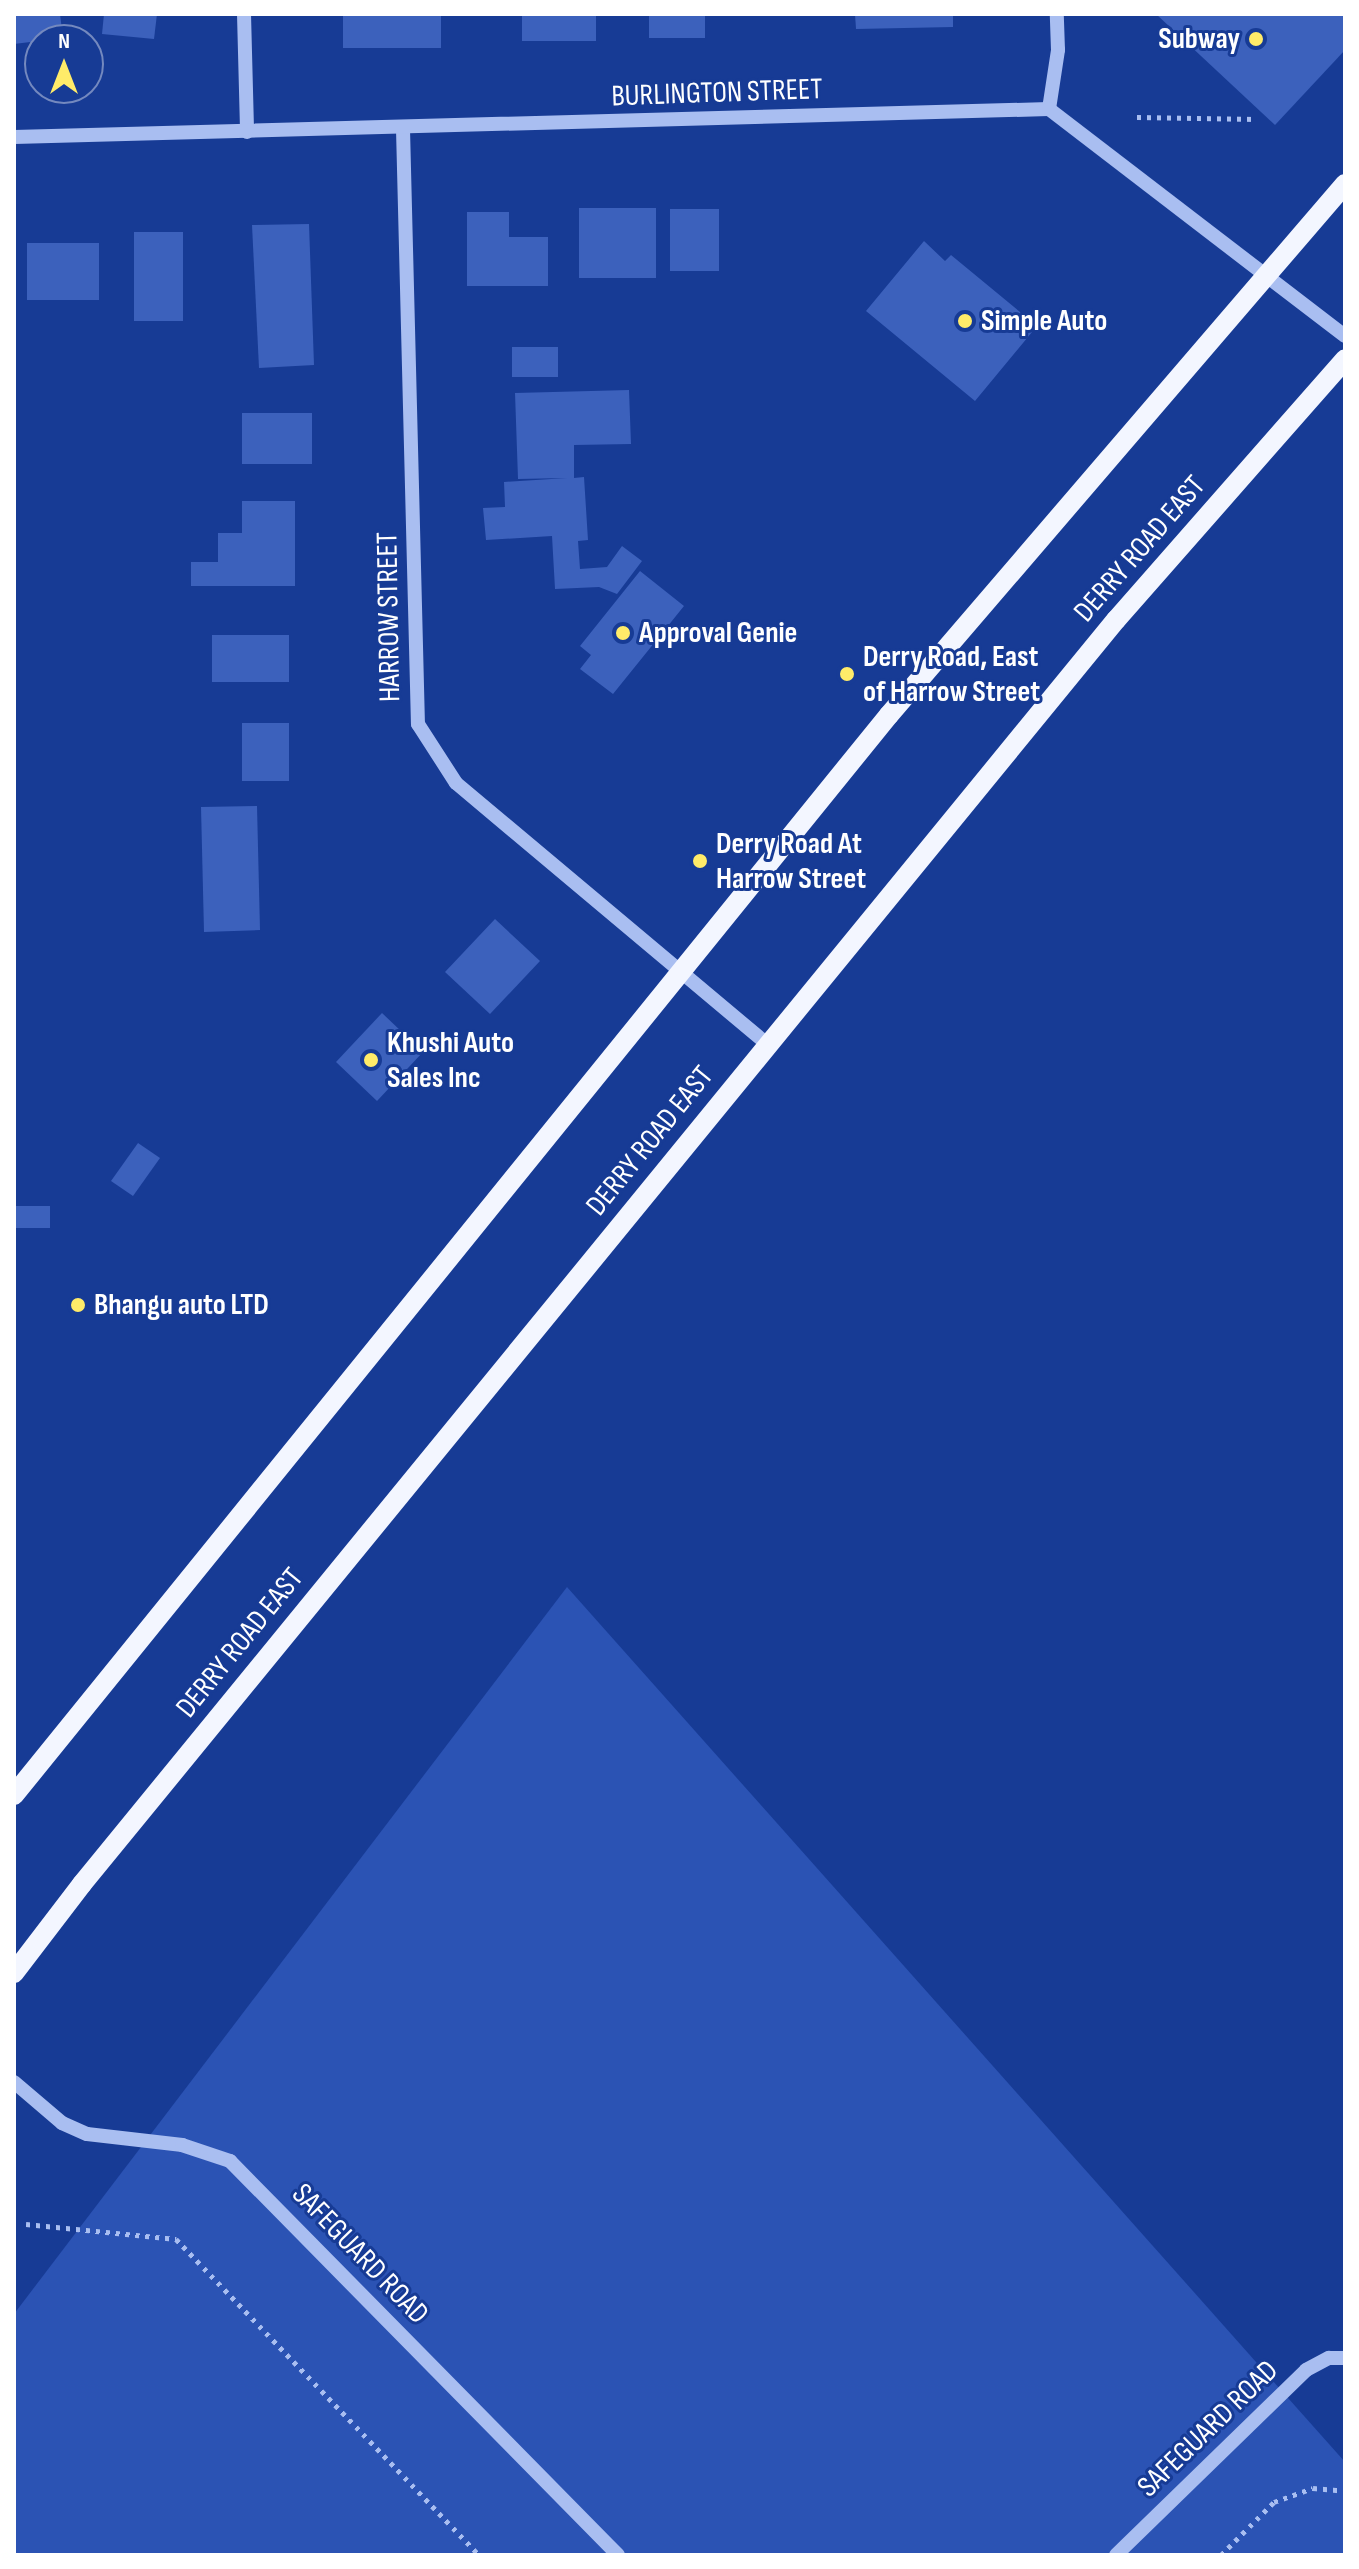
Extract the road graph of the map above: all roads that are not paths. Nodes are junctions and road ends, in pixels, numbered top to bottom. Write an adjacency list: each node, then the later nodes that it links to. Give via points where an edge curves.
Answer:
1 (244, 14): 5 (street)
2 (1057, 14): 3 (street, via 1058,50)
3 (1049, 109): 4 (street, BURLINGTON STREET); 8 (street)
4 (403, 129): 5 (street, BURLINGTON STREET); 11 (street, HARROW STREET, via 418,724 456,783)
5 (247, 132): 6 (street, BURLINGTON STREET)
6 (14, 137)
7 (1345, 184): 8 (main road)
8 (1265, 275): 9 (street); 11 (main road, via 889,715)
9 (1345, 336)
10 (1345, 359): 12 (main road, DERRY ROAD EAST, via 1116,620)
11 (681, 971): 12 (street, HARROW STREET); 13 (main road)
12 (767, 1044): 14 (main road, DERRY ROAD EAST)
13 (14, 1795)
14 (14, 1973)
15 (14, 2082): 17 (street, SAFEGUARD ROAD, via 62,2123 87,2134 182,2145 230,2161)
16 (1345, 2358): 18 (street, SAFEGUARD ROAD, via 1329,2358 1306,2370)
17 (618, 2555)
18 (1116, 2555)

